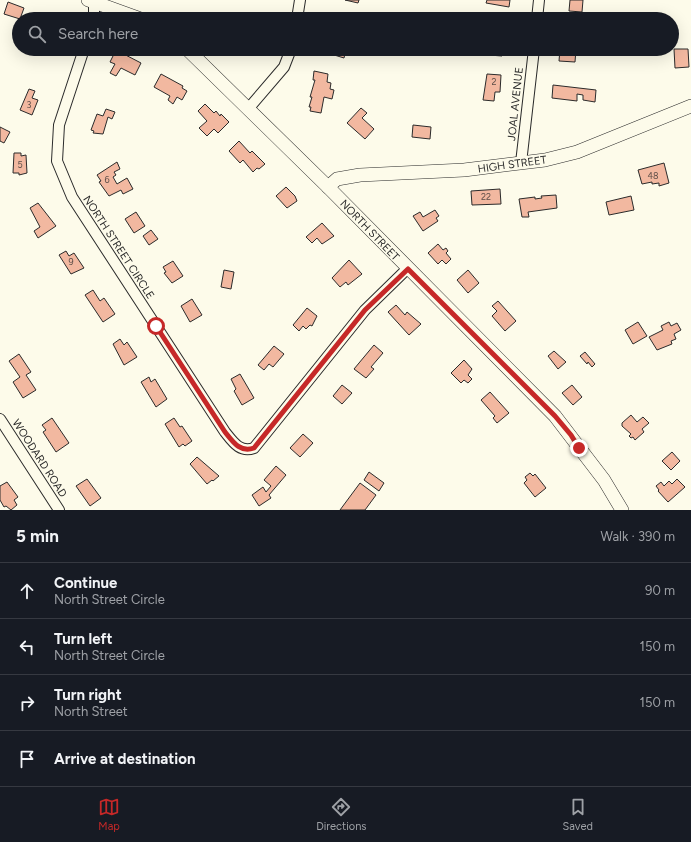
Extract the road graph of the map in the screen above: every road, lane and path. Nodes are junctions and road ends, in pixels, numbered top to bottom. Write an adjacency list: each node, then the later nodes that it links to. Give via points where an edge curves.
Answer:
1 (300, 0): 6 (street)
2 (539, 0): 7 (street)
3 (91, 1): 4 (street); 5 (street)
4 (93, 12)
5 (122, 12)
6 (298, 12)
7 (538, 12)
8 (82, 56): 16 (street, NORTH STREET CIRCLE, via 59,126 57,161 72,197 225,432 238,447 248,450 254,448 365,310)
9 (194, 56): 13 (street, NORTH STREET)
10 (288, 56): 13 (street, via 284,67)
11 (533, 56): 14 (street, JOAL AVENUE)
12 (691, 106): 14 (street, HIGH STREET, via 577,152)
13 (248, 109): 15 (street, NORTH STREET)
14 (521, 163): 15 (street, HIGH STREET, via 464,170 360,175 337,179)
15 (328, 187): 16 (street, NORTH STREET)
16 (408, 269): 19 (street, NORTH STREET, via 555,416 604,480)
17 (0, 419): 18 (street, WOODARD ROAD)
18 (59, 510)
19 (622, 510)

